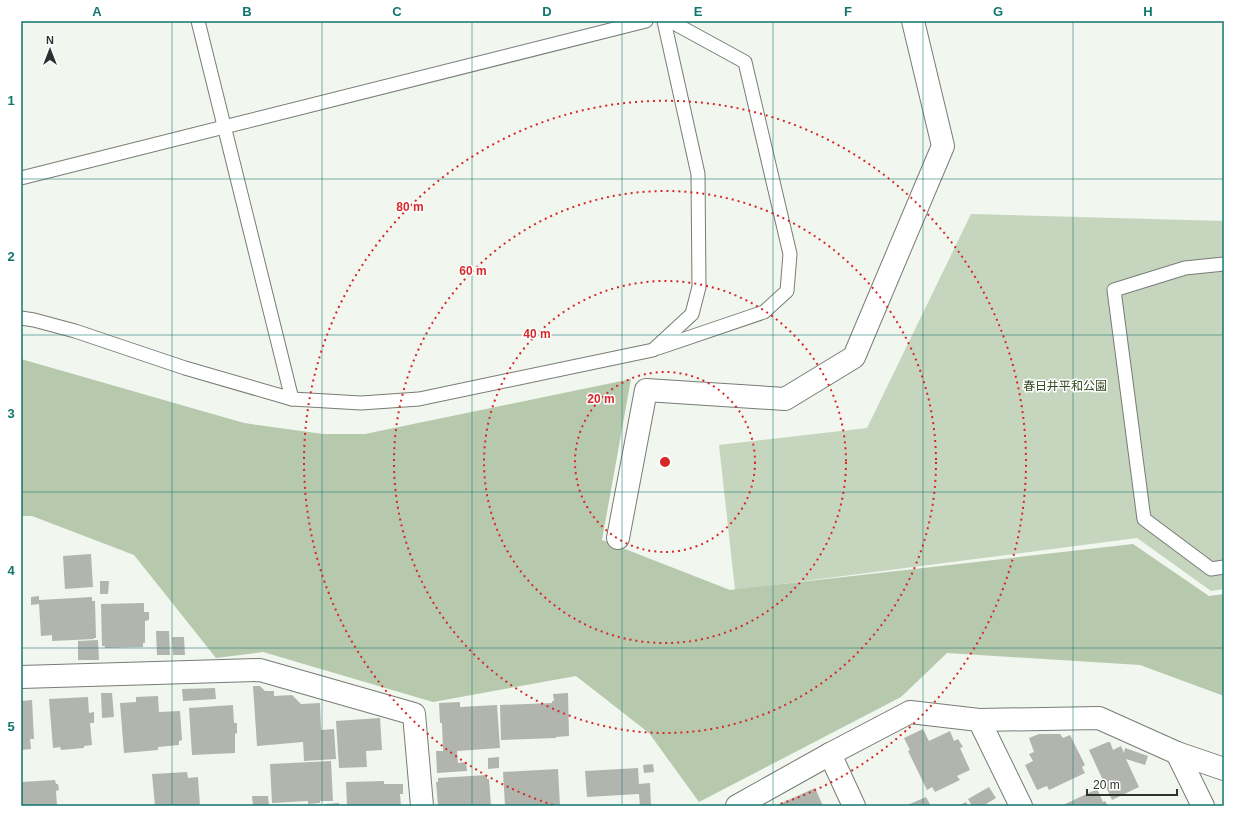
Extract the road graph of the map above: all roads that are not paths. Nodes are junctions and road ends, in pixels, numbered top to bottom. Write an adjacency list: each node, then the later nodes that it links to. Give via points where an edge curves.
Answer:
1 (198, 21): 6 (lane)
2 (646, 21): 6 (lane)
3 (664, 21): 10 (lane, via 698,174 699,287 692,314)
4 (670, 21): 10 (lane, via 745,62 790,254 788,291 764,312)
5 (913, 21): 12 (street, via 943,146 854,357 785,398 646,390)
6 (224, 127): 7 (lane); 11 (lane)
7 (21, 178)
8 (1224, 264): 13 (lane, via 1185,268 1114,290 1144,519 1212,569)
9 (21, 318): 11 (lane, via 75,331 185,368)
10 (653, 350): 11 (lane, via 419,398 361,403)
11 (292, 398)
12 (618, 538)
13 (1224, 567)
14 (21, 677): 19 (street, via 260,670 414,714)
15 (979, 720): 16 (street, via 1099,718); 17 (street, via 910,712); 22 (street)
16 (1177, 753): 18 (street); 23 (street)
17 (830, 754): 20 (street); 21 (street)
18 (1224, 769)
19 (422, 806)
20 (737, 806)
21 (854, 806)
22 (1021, 806)
23 (1203, 806)

